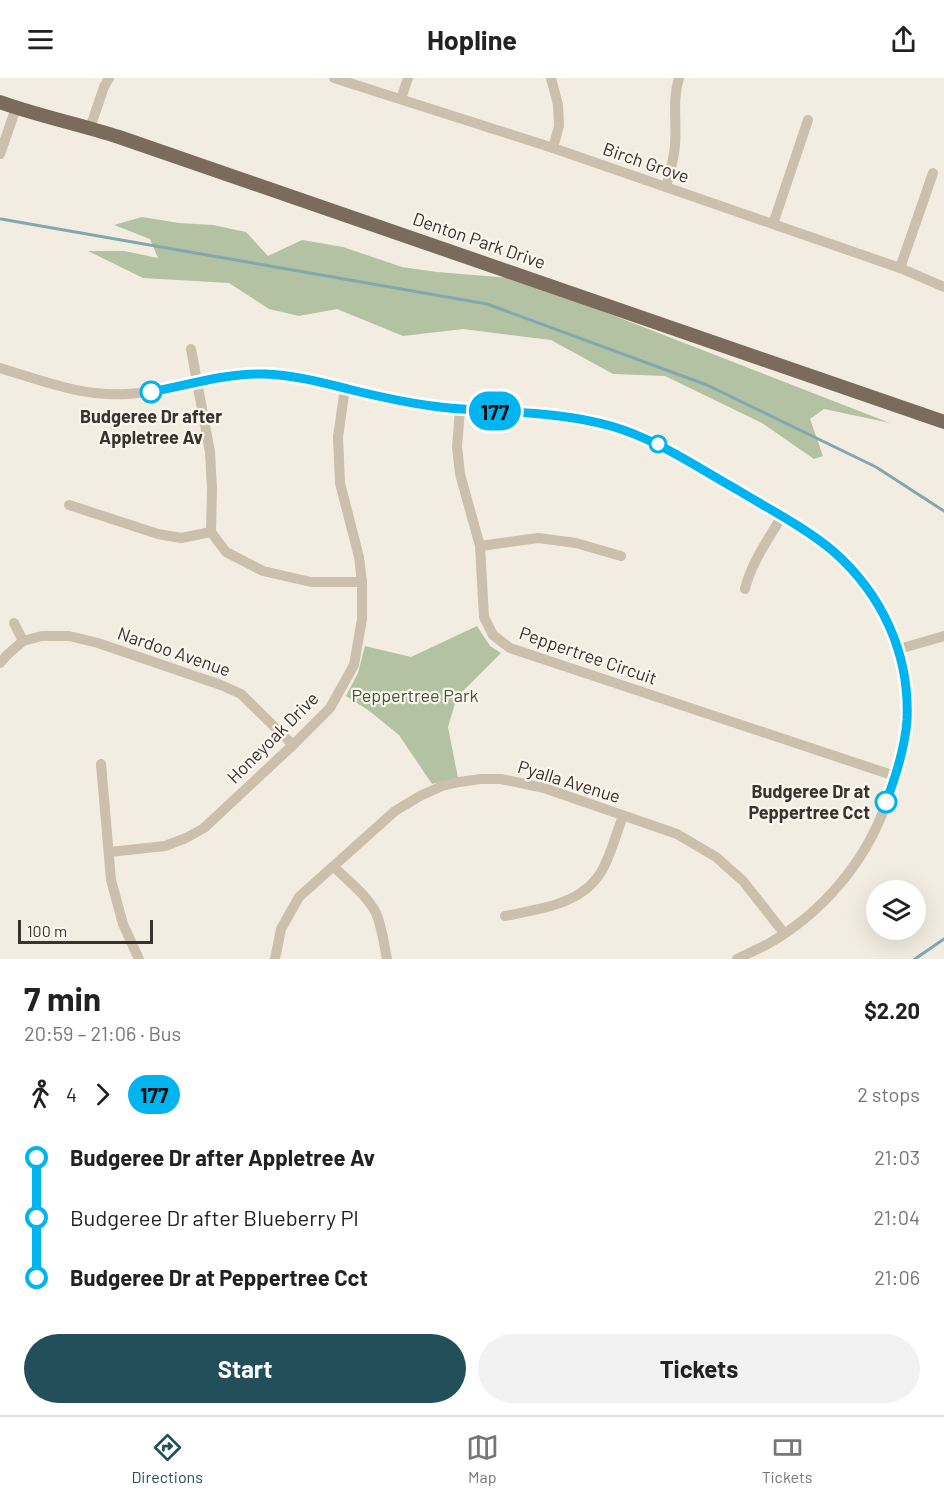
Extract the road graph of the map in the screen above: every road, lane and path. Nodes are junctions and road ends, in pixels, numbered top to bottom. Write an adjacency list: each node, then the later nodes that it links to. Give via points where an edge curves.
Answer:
1 (109, 78): 10 (street)
2 (334, 78): 6 (street, Birch Grove)
3 (408, 78): 6 (street)
4 (551, 78): 11 (street, via 559,126)
5 (679, 78): 14 (street, via 674,106 675,147)
6 (401, 99): 11 (street, Birch Grove)
7 (0, 102): 8 (main road, Denton Park Drive)
8 (16, 108): 10 (main road, Denton Park Drive); 12 (street)
9 (808, 120): 15 (street)
10 (90, 128): 23 (main road, Denton Park Drive)
11 (553, 148): 14 (street, Birch Grove)
12 (0, 154)
13 (933, 173): 16 (street)
14 (666, 187): 15 (street, Birch Grove)
15 (773, 224): 16 (street, Birch Grove)
16 (900, 267): 17 (street, Birch Grove)
17 (944, 287)
18 (191, 349): 20 (street)
19 (0, 368): 20 (street, via 104,395)
20 (198, 383): 21 (street, via 264,374); 26 (street, via 210,452)
21 (345, 388): 22 (street); 29 (street, Honeyoak Drive, via 338,437 340,483)
22 (460, 409): 25 (street, via 561,416 611,426 661,446); 27 (street, Peppertree Circuit, via 460,474)
23 (944, 422)
24 (69, 506): 26 (street, via 158,534 181,538)
25 (782, 516): 30 (street, via 753,566); 34 (street, via 854,571 888,621)
26 (211, 532): 29 (street, via 226,552 263,571 311,582)
27 (480, 546): 28 (street, via 538,538 576,543); 38 (street, Peppertree Circuit, via 484,617 493,635 510,648)
28 (621, 556)
29 (362, 582): 36 (street, Honeyoak Drive, via 362,619 354,665 330,708)
30 (745, 589)
31 (14, 623): 33 (street)
32 (944, 636): 34 (street)
33 (24, 641): 35 (street); 36 (street, Nardoo Avenue, via 69,636 221,685 241,694)
34 (899, 649): 38 (street, via 907,721)
35 (0, 663)
36 (293, 745): 40 (street, Honeyoak Drive, via 204,828 165,846)
37 (101, 764): 40 (street)
38 (896, 776): 43 (street, via 880,822 858,861 820,905)
39 (623, 816): 41 (street, Pyalla Avenue, via 544,788 501,779 459,782 420,796 396,811); 42 (street, via 605,864 589,886 558,905); 43 (street, Pyalla Avenue, via 677,834 716,857 743,881)
40 (109, 852): 44 (street, via 111,879 123,924)
41 (334, 867): 45 (street, Pyalla Avenue, via 299,897 281,929); 46 (street, via 375,910)
42 (506, 917)
43 (784, 933): 47 (street)
44 (139, 959)
45 (275, 959)
46 (387, 959)
47 (737, 959)

